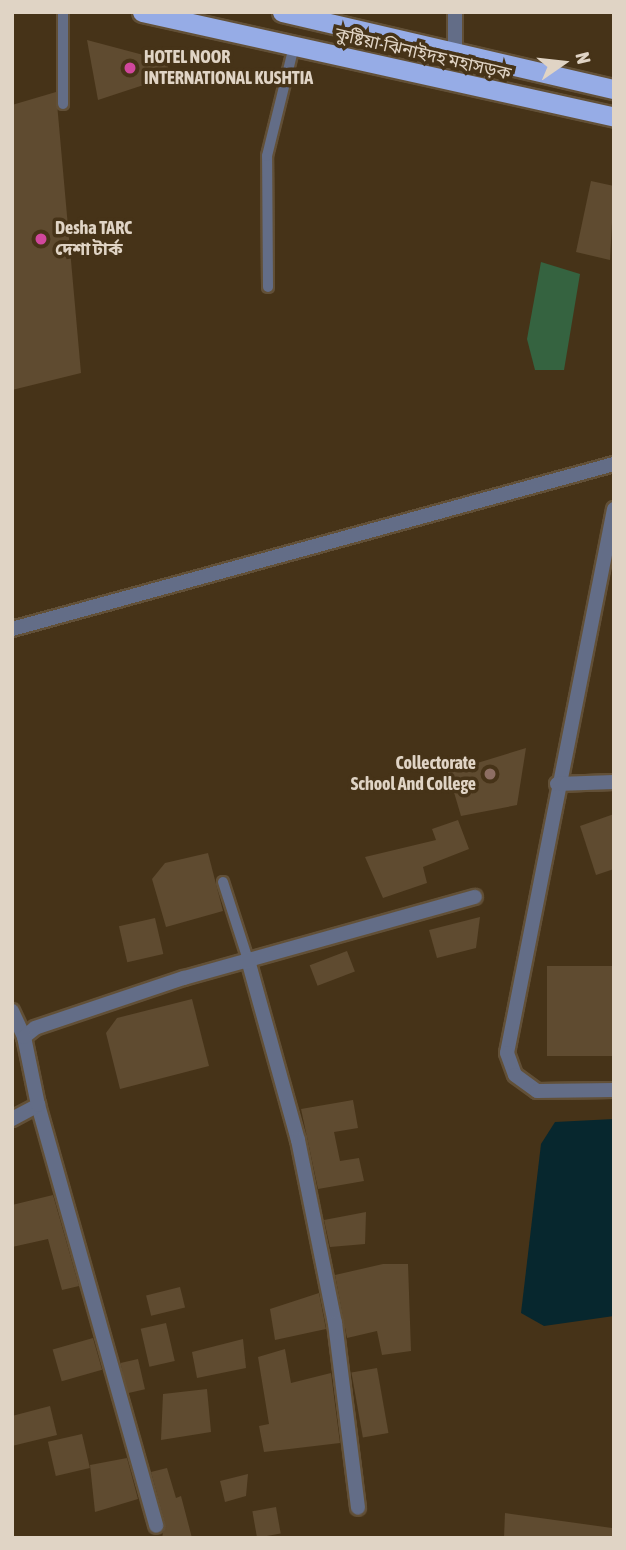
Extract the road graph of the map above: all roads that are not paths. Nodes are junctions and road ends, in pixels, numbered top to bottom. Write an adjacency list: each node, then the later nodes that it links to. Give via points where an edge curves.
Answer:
1 (63, 12): 9 (lane)
2 (142, 12): 5 (highway, কুষ্টিয়া-ঝিনাইদহ মহাসড়ক)
3 (282, 12): 7 (highway, কুষ্টিয়া-ঝিনাইদহ মহাসড়ক)
4 (455, 12): 7 (street)
5 (203, 20): 6 (highway, কুষ্টিয়া-ঝিনাইদহ মহাসড়ক)
6 (294, 46): 10 (highway, কুষ্টিয়া-ঝিনাইদহ মহাসড়ক); 11 (lane, via 267,156)
7 (455, 56): 8 (highway, কুষ্টিয়া-ঝিনাইদহ মহাসড়ক)
8 (614, 89)
9 (64, 104)
10 (614, 117)
11 (268, 287)
12 (614, 464): 14 (street)
13 (614, 509): 16 (street)
14 (12, 629)
15 (614, 782): 16 (street)
16 (557, 784): 22 (street, via 507,1053 515,1075 537,1091)
17 (223, 883): 19 (lane)
18 (475, 897): 19 (street)
19 (248, 960): 21 (street); 25 (street, via 298,1140 335,1323)
20 (12, 1011): 21 (street)
21 (23, 1037): 23 (street)
22 (614, 1090)
23 (38, 1105): 24 (street); 26 (street)
24 (12, 1119)
25 (358, 1508)
26 (156, 1526)

